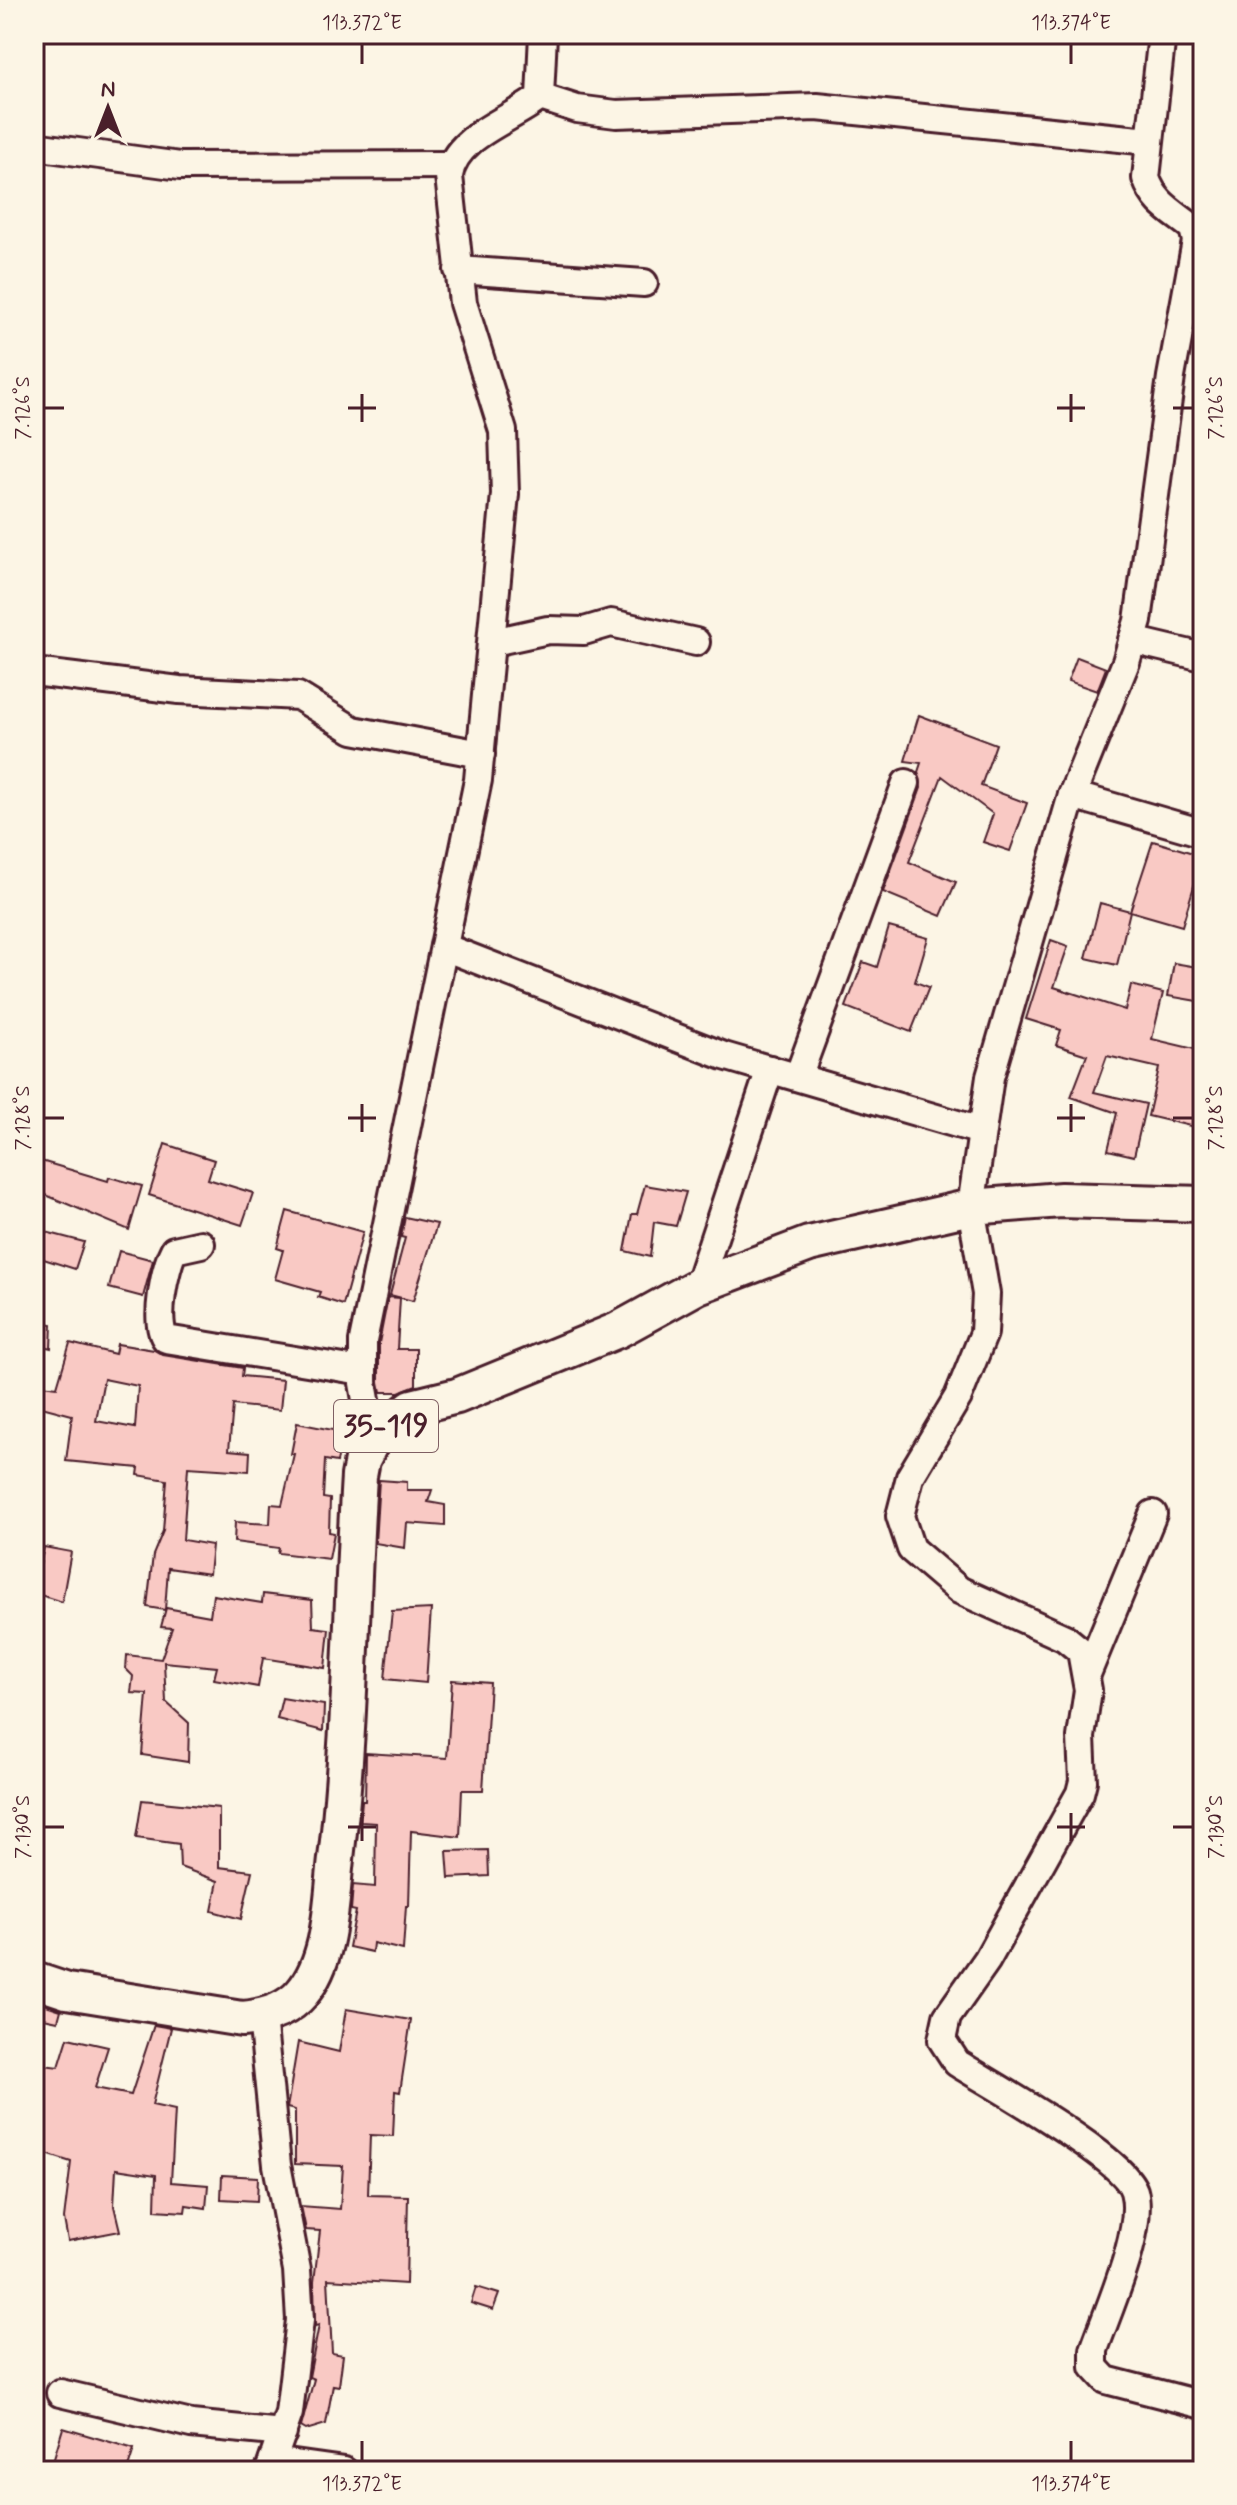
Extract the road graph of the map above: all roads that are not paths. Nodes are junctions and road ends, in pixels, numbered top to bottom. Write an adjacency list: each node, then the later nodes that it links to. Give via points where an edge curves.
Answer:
1 (543, 34): 3 (street)
2 (1162, 34): 4 (street)
3 (540, 97): 4 (street, via 616,114 817,107); 6 (street, via 473,141)
4 (1149, 141): 9 (street, via 1146,178 1152,195 1193,228 1196,241)
5 (34, 146): 6 (street, via 180,166)
6 (451, 165): 7 (street)
7 (458, 270): 8 (street); 10 (street, via 469,326 506,446)
8 (644, 283)
9 (1132, 640): 12 (street); 16 (street)
10 (493, 642): 11 (street, via 611,623); 14 (street)
11 (696, 642)
12 (1203, 657)
13 (34, 672): 14 (street, via 179,690 298,696 353,730)
14 (481, 754): 18 (street)
15 (906, 783): 20 (street)
16 (1072, 795): 17 (street); 21 (street, via 990,1077)
17 (1203, 833)
18 (444, 947): 19 (street); 26 (street, via 363,1341)
19 (770, 1069): 20 (street); 25 (street)
20 (798, 1077): 21 (street)
21 (981, 1131): 23 (street)
22 (1203, 1204): 23 (main road, 35-119, via 1061,1200)
23 (971, 1207): 25 (main road, 35-119, via 809,1244); 29 (street, via 986,1294 984,1333 953,1406 910,1477 900,1516 904,1533 911,1549 959,1590 1065,1638 1081,1651)
24 (201, 1244): 26 (street, via 174,1250 167,1263 161,1308 166,1339)
25 (698, 1286): 27 (main road, 35-119, via 618,1330 457,1396 412,1407)
26 (362, 1371): 27 (street)
27 (373, 1439): 31 (main road, 35-119, via 359,1476 346,1775 323,1951 302,1994)
28 (1153, 1514): 29 (street)
29 (1087, 1674): 33 (street, via 1080,1793 976,1979 947,2017 942,2040 957,2063 1124,2174 1134,2190 1133,2232 1094,2350 1094,2367 1106,2380)
30 (34, 1980): 31 (main road, 35-119, via 156,2007)
31 (262, 2017): 34 (street, via 277,2165 299,2297 299,2344)
32 (60, 2393): 34 (street, via 191,2424)
33 (1203, 2405)
34 (283, 2433): 35 (street)
35 (271, 2466): 36 (street)
36 (344, 2471)

